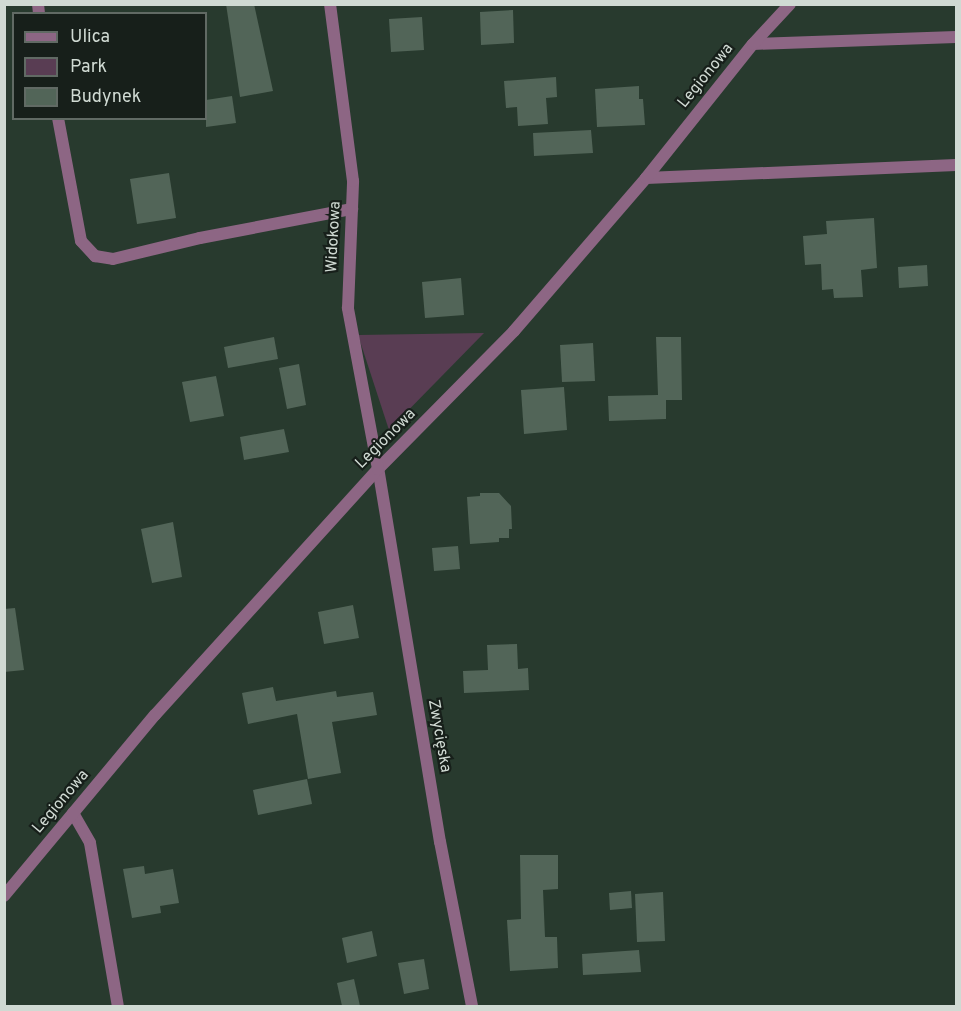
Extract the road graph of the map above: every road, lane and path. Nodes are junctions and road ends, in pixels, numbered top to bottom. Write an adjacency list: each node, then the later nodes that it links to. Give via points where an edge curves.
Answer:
1 (330, 4): 8 (street, Widokowa, via 353,181)
2 (790, 4): 4 (street, Legionowa)
3 (957, 38): 4 (street)
4 (753, 44): 7 (street, Legionowa)
5 (58, 120): 8 (street, via 81,241 94,256 113,259)
6 (957, 165): 7 (street)
7 (646, 178): 9 (street, Legionowa, via 514,331)
8 (352, 209): 9 (street, Widokowa, via 348,308)
9 (378, 469): 10 (street, Legionowa, via 155,715); 13 (street, Zwycięska, via 440,842)
10 (73, 813): 11 (street, Legionowa); 12 (street, via 90,843)
11 (4, 896)
12 (118, 1006)
13 (472, 1006)

